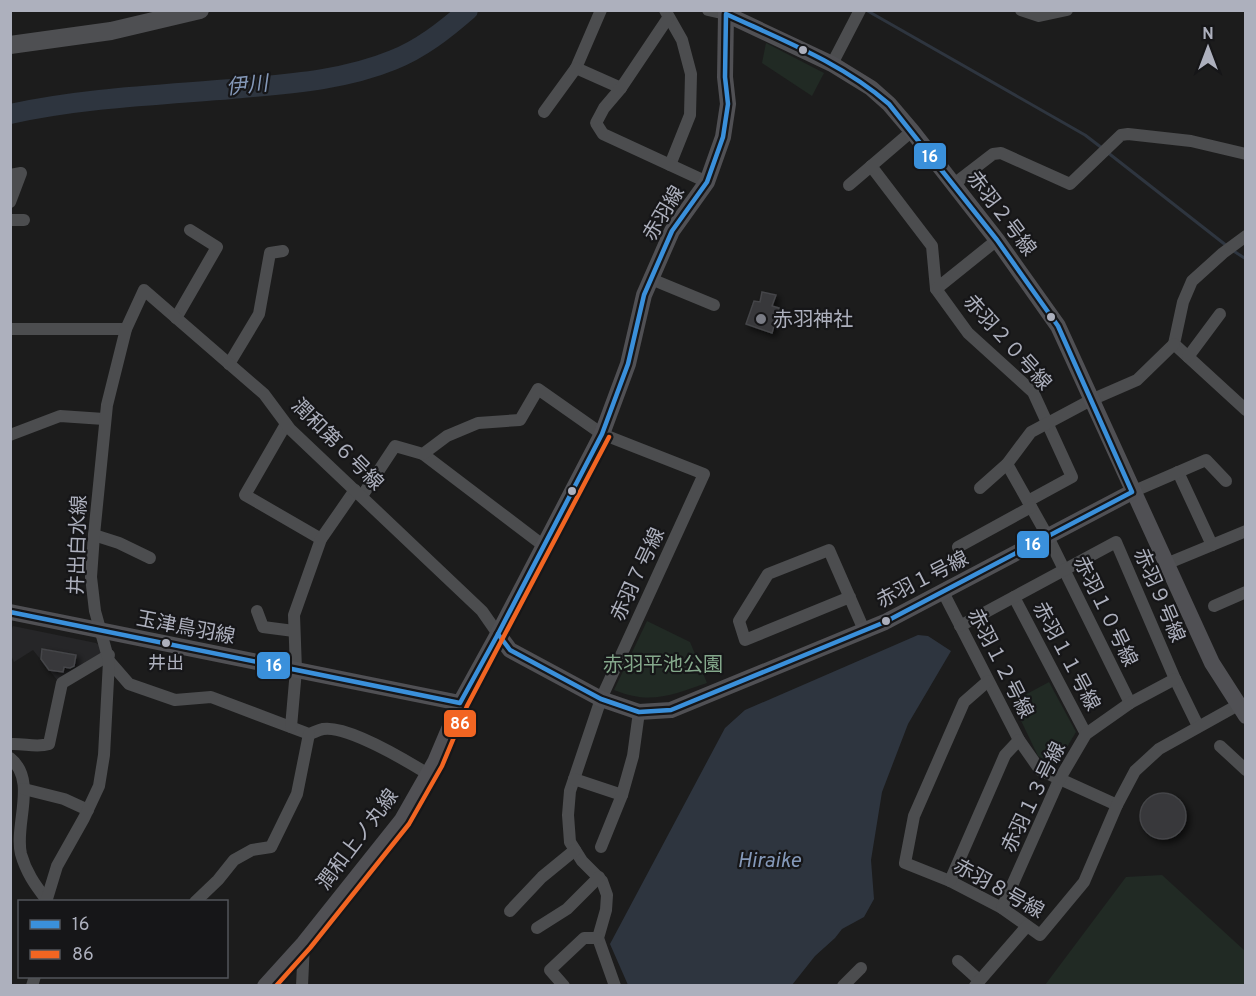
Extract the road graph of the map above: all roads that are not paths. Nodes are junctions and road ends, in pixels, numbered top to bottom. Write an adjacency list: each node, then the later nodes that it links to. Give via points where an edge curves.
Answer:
1 (200, 10): 9 (main road, via 111,31)
2 (601, 10): 11 (street)
3 (708, 10): 7 (street)
4 (1021, 10): 5 (street, via 1039,16)
5 (1067, 10)
6 (860, 11): 10 (street)
7 (728, 12): 10 (street, 赤羽２号線); 19 (street, 赤羽線, via 728,104 723,137)
8 (667, 14): 12 (street); 16 (street, via 682,40 692,74 690,115)
9 (10, 45)
10 (831, 64): 14 (street, 赤羽２号線, via 871,88)
11 (576, 68): 12 (street); 13 (street)
12 (621, 88): 16 (street, via 596,123 603,134)
13 (544, 112)
14 (912, 131): 17 (street); 20 (street, 赤羽２号線)
15 (1245, 154): 20 (street, via 1191,141 1128,134 1121,135 1070,184 1001,153 993,154)
16 (670, 165): 19 (street)
17 (871, 166): 21 (street); 30 (street, 赤羽２０号線, via 932,246)
18 (10, 175): 22 (street, via 21,173)
19 (707, 182): 29 (street, 赤羽線, via 672,231)
20 (954, 184): 26 (street, 赤羽２号線)
21 (849, 185)
22 (10, 202)
23 (10, 220): 24 (street)
24 (24, 220)
25 (190, 230): 34 (street, via 217,247)
26 (996, 240): 30 (street); 40 (street, 赤羽２号線, via 1058,326)
27 (1241, 240): 37 (street, via 1192,281)
28 (283, 252): 39 (street, via 270,253 259,314)
29 (651, 279): 32 (street); 45 (street, 赤羽線, via 628,364)
30 (936, 289): 43 (street, 赤羽２０号線, via 968,333 1033,392)
31 (144, 290): 34 (street, 潤和第６号線); 36 (street, 井出白水線)
32 (714, 305)
33 (1220, 314): 38 (street)
34 (176, 318): 39 (street, 潤和第６号線)
35 (10, 329): 36 (street)
36 (126, 329): 42 (street, 井出白水線)
37 (1174, 344): 38 (street); 40 (street, via 1137,380)
38 (1188, 357): 41 (street)
39 (229, 364): 44 (street, 潤和第６号線, via 264,394)
40 (1091, 400): 43 (street); 52 (street, 赤羽２号線)
41 (1245, 410)
42 (104, 419): 46 (street, via 60,416); 56 (street, 井出白水線)
43 (1048, 423): 48 (street, via 1031,432); 54 (street, 赤羽２０号線, via 1072,477)
44 (286, 424): 53 (street, 潤和第６号線); 58 (street, via 245,495)
45 (602, 434): 47 (street, via 538,389 520,420 478,423 447,436); 60 (street, 赤羽線); 81 (street, 赤羽７号線, via 704,474)
46 (10, 435)
47 (423, 454): 53 (street, via 395,446); 60 (street)
48 (1007, 464): 51 (street); 54 (street, 赤羽１０号線)
49 (1178, 472): 50 (street, via 1206,459); 52 (street); 59 (street)
50 (1226, 481)
51 (980, 488)
52 (1132, 492): 57 (street, 赤羽１号線); 63 (street)
53 (358, 493): 58 (street); 76 (street, 潤和第６号線, via 482,610)
54 (1030, 504): 57 (street, 赤羽１０号線); 61 (street)
55 (1245, 531): 59 (street)
56 (94, 535): 62 (street); 74 (street, 井出白水線, via 91,577)
57 (1048, 537): 64 (street, 赤羽１０号線); 65 (street, 赤羽１号線)
58 (321, 539): 75 (street, via 294,615)
59 (1212, 545): 63 (street)
60 (544, 546): 76 (street, 潤和上ノ丸線)
61 (958, 547)
62 (150, 558)
63 (1166, 564): 84 (street, via 1212,663)
64 (1064, 570): 68 (street, 赤羽９号線); 79 (street, 赤羽９号線, via 1116,542); 83 (street, 赤羽１０号線)
65 (943, 592): 72 (street, 赤羽１２号線); 73 (street, 赤羽１号線)
66 (1245, 592): 69 (street)
67 (850, 597): 67 (street, via 829,550 768,574 739,621 745,640); 73 (street)
68 (1014, 597): 72 (street, 赤羽９号線); 89 (street, 赤羽１１号線)
69 (1214, 606)
70 (257, 610): 75 (street, via 263,627)
71 (10, 612): 74 (street, 玉津鳥羽線)
72 (960, 626): 80 (street, 赤羽１２号線)
73 (864, 630): 85 (street, 赤羽１号線, via 671,710)
74 (101, 631): 77 (street, 井出白水線); 78 (street, 玉津鳥羽線)
75 (294, 631): 78 (street)
76 (498, 634): 81 (street, 赤羽１号線, via 510,650); 82 (street, 潤和上ノ丸線)
77 (109, 658): 87 (street, via 129,684 174,700 211,697); 91 (street, via 62,683 49,744); 101 (street, 井出白水線, via 104,755 99,786)
78 (296, 670): 82 (street, 玉津鳥羽線); 87 (street)
79 (1174, 679): 83 (street, 赤羽１３号線); 86 (street, 赤羽９号線)
80 (988, 681): 90 (street, 赤羽１２号線); 105 (street, 赤羽８号線, via 964,702 914,816 905,863)
81 (601, 699): 85 (street, 赤羽１号線); 96 (street, 赤羽７号線)
82 (460, 703): 95 (street, 潤和上ノ丸線)
83 (1130, 703): 89 (street, 赤羽１３号線)
84 (1242, 711): 86 (street, 赤羽８号線)
85 (639, 712): 99 (street)
86 (1197, 726): 100 (street, 赤羽８号線, via 1159,749 1135,771)
87 (291, 727): 88 (street)
88 (309, 734): 95 (street, via 324,729 353,735); 107 (street, via 297,794 271,846 234,860)
89 (1086, 734): 97 (street, 赤羽１３号線)
90 (1019, 740): 97 (street, 赤羽１２号線, via 1040,770); 105 (street, via 1005,755)
91 (10, 744)
92 (1220, 746): 94 (street)
93 (10, 758): 98 (street, via 19,765)
94 (1245, 770)
95 (428, 774): 113 (street, 潤和上ノ丸線, via 402,820)
96 (574, 779): 99 (street); 103 (street, 赤羽７号線, via 569,795 570,842)
97 (1059, 780): 100 (street, 赤羽１２号線); 108 (street, 赤羽１３号線)
98 (24, 789): 101 (street); 106 (street, via 21,852 31,881)
99 (622, 795): 102 (street)
100 (1117, 805): 110 (street, 赤羽８号線, via 1084,882 1040,935)
101 (88, 810): 106 (street, 井出白水線, via 57,866)
102 (602, 848)
103 (575, 850): 104 (street); 109 (street)
104 (599, 877): 111 (street, via 567,909); 112 (street, via 607,895)
105 (950, 881): 108 (street, 赤羽８号線)
106 (46, 900)
107 (197, 900)
108 (1002, 908): 110 (street, 赤羽８号線)
109 (510, 911)
110 (1027, 926): 116 (street)
111 (537, 928)
112 (598, 938): 119 (street, via 584,938 550,970); 120 (street)
113 (304, 943): 117 (street, 潤和上ノ丸線); 118 (street)
114 (958, 961): 116 (street)
115 (861, 968): 121 (street)
116 (977, 983)
117 (265, 986)
118 (302, 986)
119 (564, 986)
120 (615, 986)
121 (843, 986)

